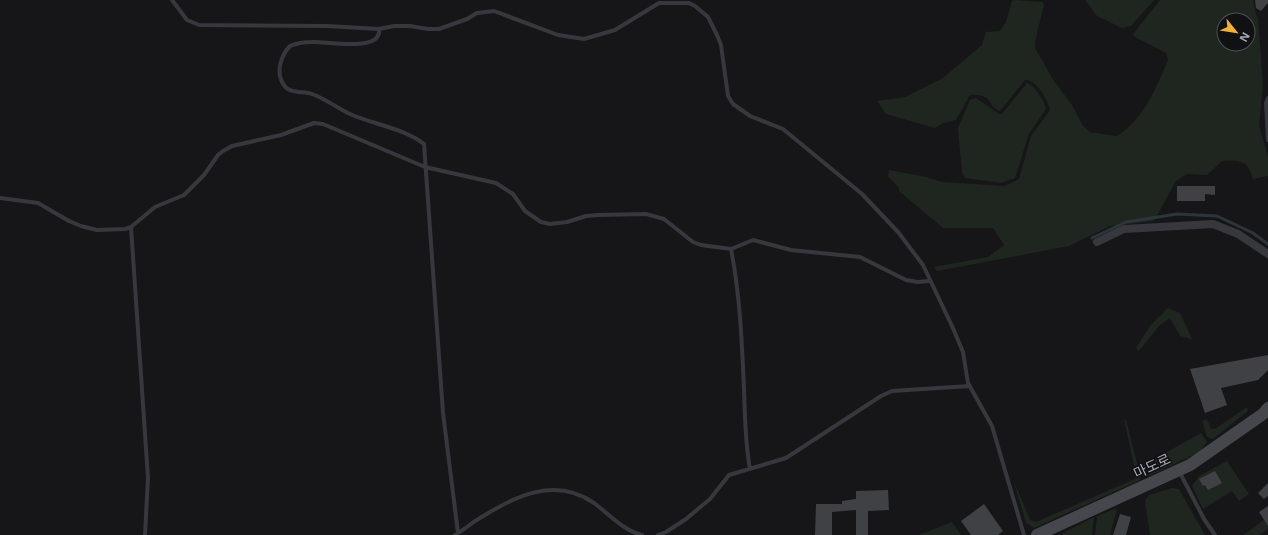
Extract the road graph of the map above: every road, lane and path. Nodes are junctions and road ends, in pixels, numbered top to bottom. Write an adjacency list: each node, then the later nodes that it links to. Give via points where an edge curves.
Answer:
1 (172, 0): 2 (lane, via 187,20 199,25)
2 (379, 29): 5 (lane, via 375,39 357,44 312,42 290,46 279,68 281,79 288,90 311,93 351,115 420,141 424,144); 11 (lane, via 394,26 439,29 477,13 494,11 558,35 584,39 615,30 659,3 689,3 708,17 718,35 728,96 733,104 750,116 783,130 862,194 898,232 923,265)
3 (1268, 98): 4 (lane)
4 (1268, 140)
5 (425, 167): 7 (lane, via 323,124 314,123 281,135 232,146 223,151 184,195 154,207); 9 (lane, via 455,172 501,185 513,194 526,211 541,222 550,224 586,216 646,214 664,218 693,242); 16 (lane, via 443,413)
6 (0, 198): 7 (lane, via 38,203 69,221 92,228 125,230)
7 (131, 227): 17 (lane, via 148,471)
8 (1097, 242): 10 (street, via 1124,229 1214,224 1238,234)
9 (730, 249): 11 (lane, via 753,240 791,250 849,255 870,261 906,280); 14 (lane, via 736,274 746,448)
10 (1268, 254)
11 (929, 281): 12 (lane, via 963,352)
12 (970, 386): 14 (lane, via 892,392 864,407 786,458); 20 (lane, via 992,426)
13 (1265, 413): 15 (main road, 마도로)
14 (750, 469): 19 (lane, via 729,475 710,499 686,520)
15 (1179, 470): 21 (main road, 마도로); 22 (lane, via 1204,520)
16 (457, 534): 18 (lane, via 506,503 545,489 579,495 593,502 630,530)
17 (145, 535)
18 (642, 535)
19 (660, 535)
20 (1024, 535)
21 (1037, 535)
22 (1215, 535)

